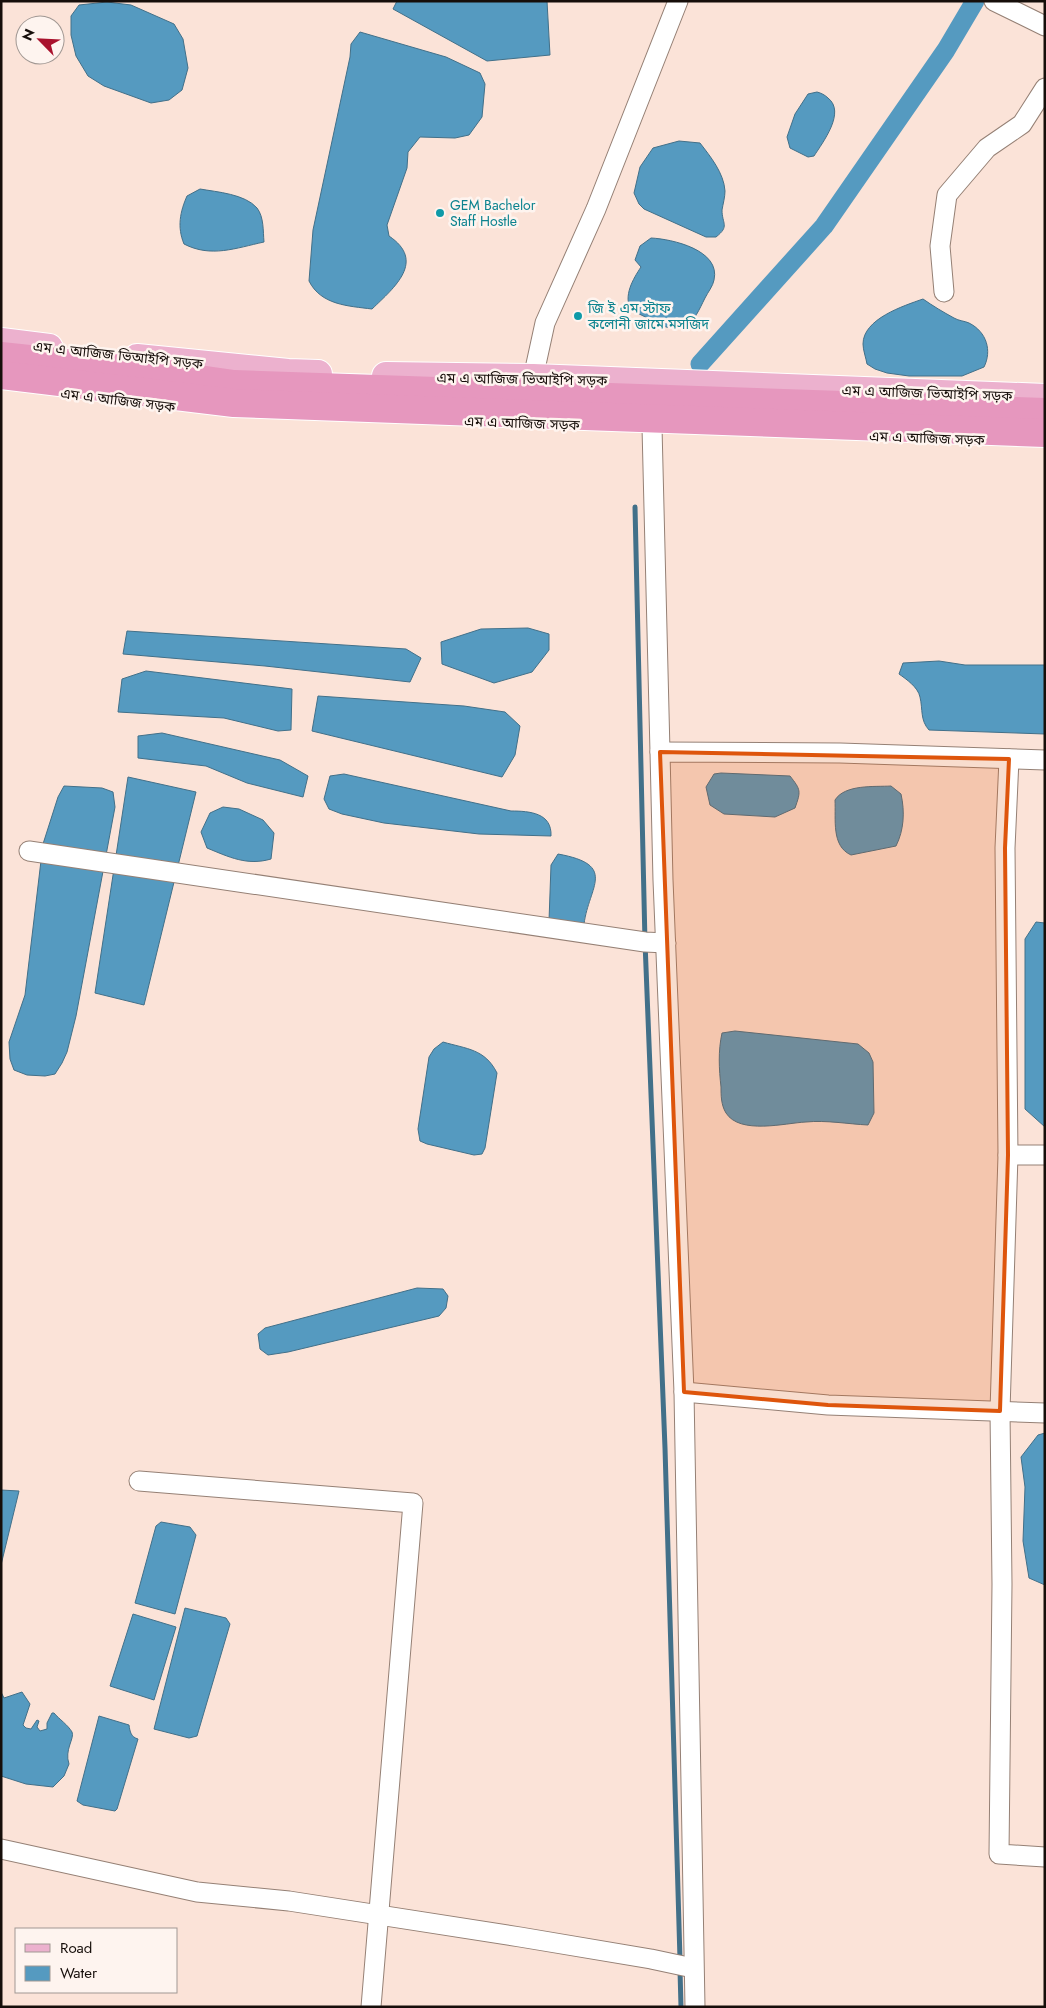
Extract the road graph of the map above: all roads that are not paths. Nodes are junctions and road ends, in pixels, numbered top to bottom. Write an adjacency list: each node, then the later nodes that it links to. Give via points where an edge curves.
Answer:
1 (678, 1): 9 (street, via 596,209 545,323)
2 (994, 1): 3 (street)
3 (1045, 26)
4 (1045, 88): 5 (street, via 1022,124 986,148 947,195 940,246)
5 (944, 292)
6 (1, 342): 9 (main road, এম এ আজিজ ভিআইপি সড়ক, via 288,372)
7 (1, 356): 12 (highway, via 234,384)
8 (1, 375): 14 (highway, via 234,403)
9 (533, 378): 11 (main road, এম এ আজিজ ভিআইপি সড়ক)
10 (1, 386): 13 (main road, এম এ আজিজ সড়ক, via 232,413)
11 (1045, 398)
12 (1045, 412)
13 (652, 427): 15 (main road, এম এ আজিজ সড়ক); 16 (street)
14 (1045, 433)
15 (1045, 443)
16 (660, 752): 17 (street, via 840,753); 20 (street)
17 (1009, 759): 18 (street); 21 (street, via 1005,848)
18 (1045, 760)
19 (28, 851): 20 (street)
20 (666, 943): 23 (street)
21 (1008, 1155): 22 (street); 24 (street)
22 (1045, 1155)
23 (684, 1392): 24 (street, via 828,1406); 30 (street)
24 (1000, 1411): 25 (street); 28 (street, via 999,1854)
25 (1045, 1413)
26 (139, 1481): 29 (street, via 413,1503)
27 (1, 1849): 29 (street, via 197,1892 289,1901)
28 (1045, 1857)
29 (379, 1915): 30 (street); 31 (street)
30 (693, 1968): 32 (street)
31 (371, 2007)
32 (695, 2007)

